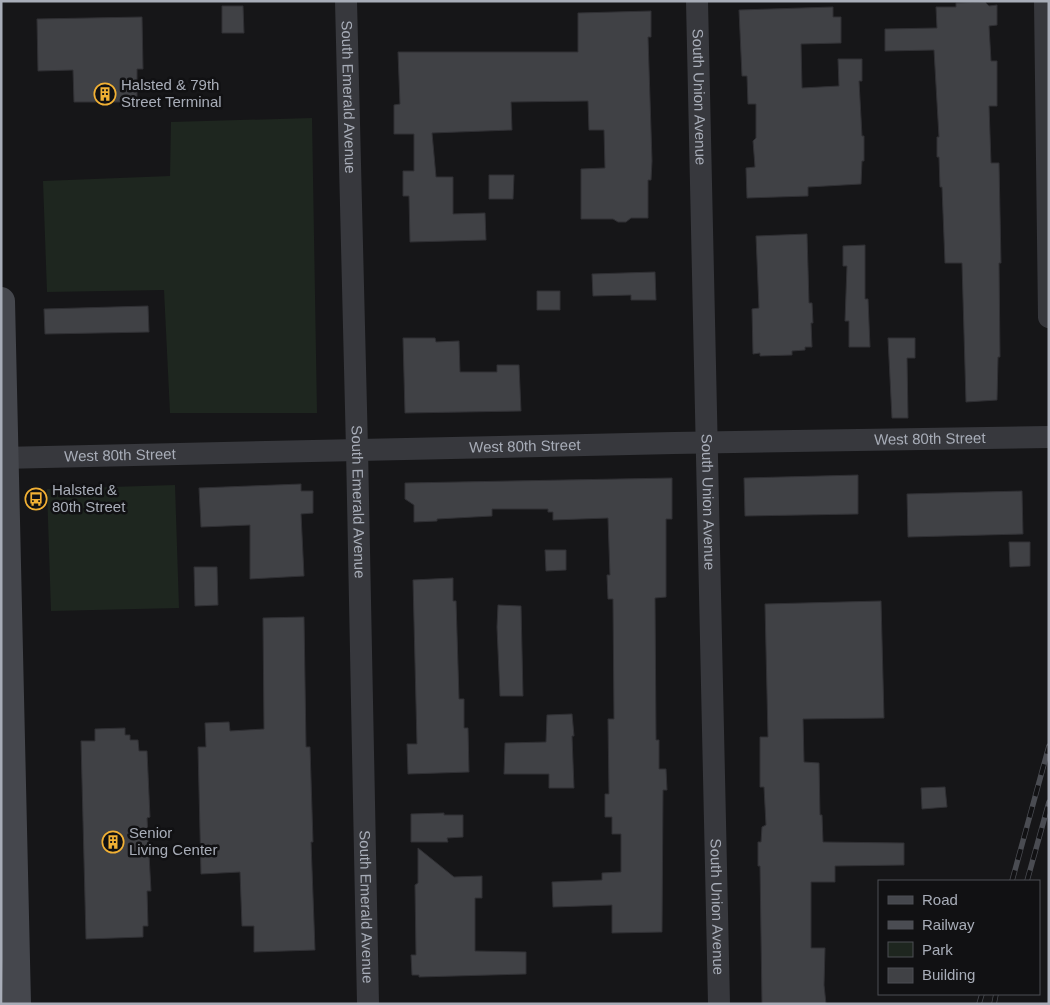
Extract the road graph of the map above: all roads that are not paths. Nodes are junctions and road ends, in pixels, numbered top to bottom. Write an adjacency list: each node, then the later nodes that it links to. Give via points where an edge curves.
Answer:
1 (346, 1): 8 (street, South Emerald Avenue)
2 (697, 1): 7 (street, South Union Avenue)
3 (1045, 1): 5 (street)
4 (1, 301): 9 (main road)
5 (1049, 317)
6 (1049, 437): 7 (street, West 80th Street)
7 (707, 443): 8 (street, West 80th Street); 12 (street, South Union Avenue)
8 (357, 450): 9 (street, West 80th Street); 11 (street, South Emerald Avenue)
9 (3, 458): 10 (main road)
10 (17, 1004)
11 (368, 1004)
12 (719, 1004)

